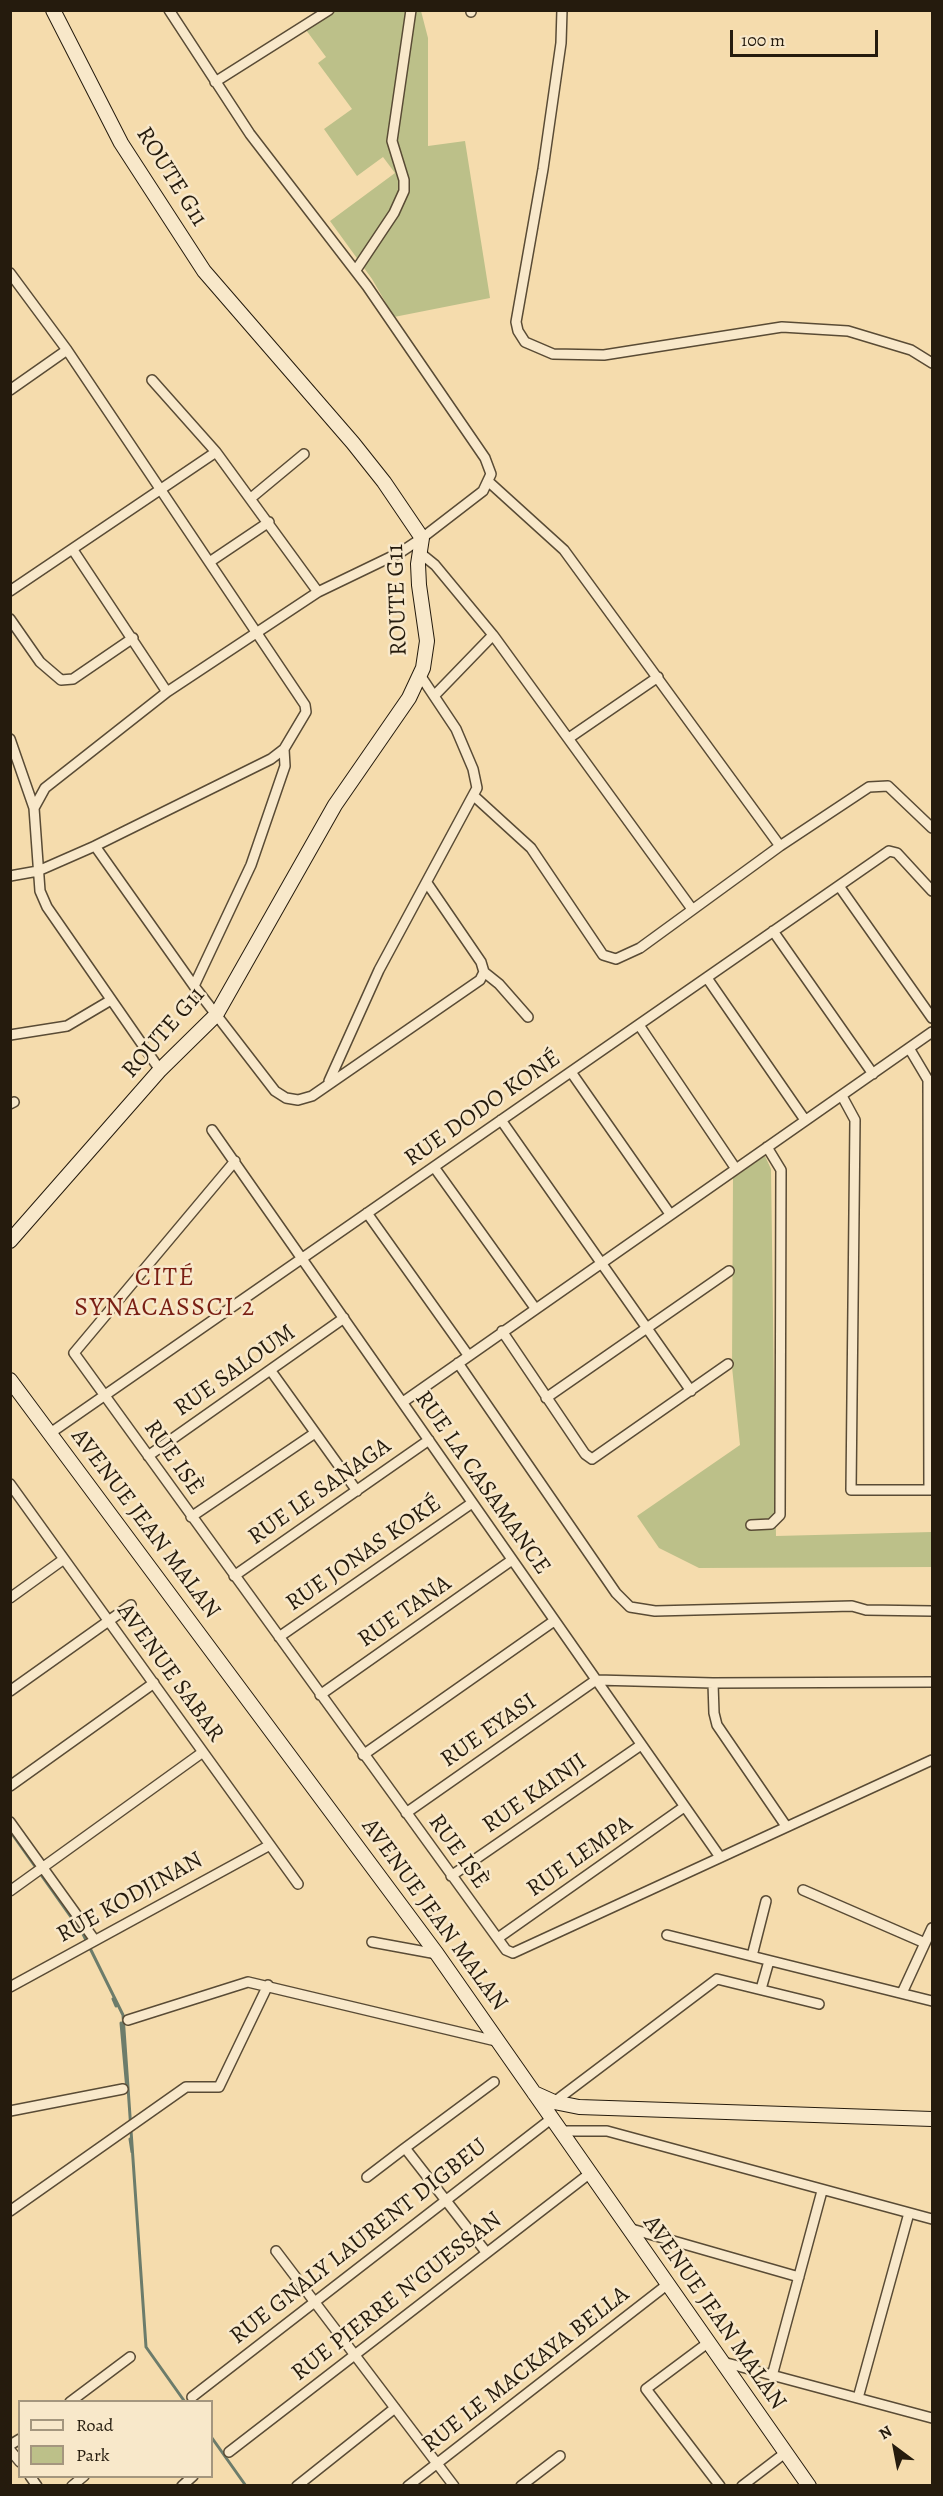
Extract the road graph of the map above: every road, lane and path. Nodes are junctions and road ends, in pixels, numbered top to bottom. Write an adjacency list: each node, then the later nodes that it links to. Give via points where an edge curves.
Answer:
1 (53, 10): 19 (street, ROUTE G11, via 122,142 204,271 384,482)
2 (168, 10): 6 (street)
3 (329, 10): 6 (street)
4 (411, 10): 7 (street, via 392,141 404,191)
5 (562, 10): 10 (street, via 543,169 516,321 525,342 553,354 604,355 782,327 848,331 911,350)
6 (215, 82): 7 (street, via 250,134)
7 (356, 270): 15 (street, via 485,458 490,469)
8 (10, 273): 9 (street)
9 (67, 350): 12 (street); 16 (street)
10 (933, 363)
11 (152, 380): 13 (street)
12 (10, 390)
13 (216, 452): 16 (street); 17 (street)
14 (304, 454): 17 (street)
15 (489, 482): 19 (street); 29 (street, via 564,550)
16 (160, 490): 20 (street); 21 (street)
17 (251, 498): 18 (street)
18 (269, 522): 21 (street); 23 (street)
19 (421, 545): 23 (street); 26 (street); 28 (street, ROUTE G11, via 419,589 427,642)
20 (74, 550): 22 (street); 27 (street)
21 (211, 561): 25 (street)
22 (10, 591)
23 (318, 592): 25 (street)
24 (10, 619): 27 (street, via 40,662 61,680 73,679)
25 (256, 632): 30 (street); 34 (street, via 307,708)
26 (493, 635): 31 (street); 32 (street)
27 (133, 638): 30 (street)
28 (420, 675): 31 (street); 51 (street, ROUTE G11, via 409,698 308,849)
29 (658, 677): 32 (street); 39 (street)
30 (167, 692): 36 (street, via 45,788)
31 (434, 696): 35 (street, via 456,729 473,769 477,780)
32 (568, 738): 45 (street)
33 (10, 739): 36 (street)
34 (284, 749): 38 (street); 49 (street, via 285,766 251,865)
35 (474, 796): 42 (street); 45 (street, via 531,848 603,955 616,959 640,948)
36 (34, 808): 40 (street)
37 (933, 828): 39 (street, via 888,786 878,786 859,793)
38 (95, 846): 40 (street); 49 (street)
39 (780, 846): 45 (street)
40 (38, 871): 41 (street); 50 (street, via 47,907)
41 (10, 876)
42 (427, 883): 47 (street); 61 (street, via 379,970)
43 (839, 886): 44 (street, RUE DODO KONÉ, via 889,851 897,853); 46 (street, RUE DODO KONÉ); 53 (street)
44 (933, 891)
45 (692, 909)
46 (773, 932): 48 (street, RUE DODO KONÉ); 60 (street)
47 (484, 972): 52 (street); 61 (street, via 480,980)
48 (707, 978): 54 (street, RUE DODO KONÉ); 64 (street)
49 (194, 986): 51 (street)
50 (111, 1000): 56 (street, via 67,1026); 58 (street)
51 (216, 1015): 58 (street, ROUTE G11); 61 (street, via 275,1091 298,1100 312,1096)
52 (528, 1017)
53 (933, 1018)
54 (639, 1025): 59 (street, RUE DODO KONÉ); 69 (street)
55 (933, 1032): 57 (street)
56 (10, 1035)
57 (909, 1048): 60 (street); 94 (street, via 928,1080)
58 (160, 1070): 72 (street, ROUTE G11)
59 (571, 1072): 63 (street, RUE DODO KONÉ); 71 (street)
60 (873, 1074): 62 (street)
61 (328, 1083)
62 (842, 1096): 64 (street); 94 (street, via 855,1120 851,1490)
63 (501, 1120): 68 (street, RUE DODO KONÉ); 74 (street)
64 (805, 1120): 66 (street)
65 (212, 1130): 67 (street, RUE LA CASAMANCE)
66 (767, 1147): 69 (street); 99 (street, via 781,1170 780,1515 771,1524)
67 (235, 1161): 73 (street, RUE LA CASAMANCE); 86 (street, RUE ISÈ, via 74,1353)
68 (434, 1167): 70 (street, RUE DODO KONÉ); 76 (street)
69 (736, 1169): 71 (street)
70 (367, 1213): 73 (street, RUE DODO KONÉ); 80 (street)
71 (670, 1214): 74 (street)
72 (10, 1242)
73 (303, 1258): 77 (street, RUE LA CASAMANCE); 86 (street, RUE DODO KONÉ)
74 (603, 1262): 76 (street); 78 (street)
75 (729, 1271): 78 (street)
76 (535, 1308): 79 (street)
77 (344, 1318): 83 (street, RUE SALOUM); 88 (street, RUE LA CASAMANCE)
78 (648, 1327): 85 (street); 87 (street)
79 (502, 1331): 80 (street); 87 (street)
80 (468, 1355): 81 (street)
81 (458, 1363): 88 (street); 105 (street, via 616,1593 630,1606 655,1611 840,1606)
82 (728, 1364): 85 (street)
83 (271, 1371): 89 (street); 92 (street, RUE SALOUM)
84 (10, 1380): 90 (street, AVENUE JEAN MALAN)
85 (691, 1391): 87 (street, via 592,1459)
86 (105, 1395): 90 (street, RUE DODO KONÉ); 92 (street, RUE ISÈ)
87 (546, 1398)
88 (403, 1402): 91 (street, RUE LA CASAMANCE)
89 (315, 1432): 95 (street); 98 (street)
90 (49, 1434): 138 (street, AVENUE JEAN MALAN)
91 (429, 1440): 95 (street, RUE LE SANAGA); 97 (street, RUE LA CASAMANCE)
92 (148, 1456): 98 (street, RUE ISÈ)
93 (10, 1484): 96 (street, AVENUE SABAR)
94 (931, 1490)
95 (357, 1491): 102 (street, RUE LE SANAGA)
96 (15, 1498): 100 (street, AVENUE SABAR)
97 (472, 1503): 101 (street, RUE LA CASAMANCE); 108 (street, RUE JONAS KOKÉ)
98 (191, 1517): 102 (street, RUE ISÈ)
99 (751, 1525)
100 (64, 1559): 103 (street); 106 (street, AVENUE SABAR)
101 (512, 1560): 107 (street, RUE LA CASAMANCE); 114 (street, RUE TANA)
102 (234, 1576): 108 (street, RUE ISÈ)
103 (10, 1598)
104 (131, 1605): 106 (street)
105 (933, 1611)
106 (109, 1621): 111 (street, AVENUE SABAR); 113 (street)
107 (554, 1621): 109 (street, RUE LA CASAMANCE); 117 (street)
108 (279, 1637): 114 (street, RUE ISÈ)
109 (596, 1680): 112 (street); 115 (street, RUE LA CASAMANCE); 121 (street, RUE EYASI)
110 (933, 1682): 112 (street)
111 (154, 1683): 116 (street, AVENUE SABAR); 119 (street)
112 (713, 1683): 123 (street, via 717,1725)
113 (10, 1691)
114 (320, 1695): 117 (street, RUE ISÈ)
115 (641, 1744): 120 (street, RUE LA CASAMANCE); 127 (street, RUE KAINJI)
116 (203, 1752): 124 (street, AVENUE SABAR); 126 (street)
117 (363, 1755): 121 (street, RUE ISÈ)
118 (933, 1760): 123 (street, RUE ISÈ)
119 (10, 1786)
120 (684, 1807): 125 (street, RUE LA CASAMANCE); 134 (street, RUE LEMPA)
121 (406, 1813): 127 (street, RUE ISÈ)
122 (10, 1822): 126 (street)
123 (786, 1826): 125 (street, RUE ISÈ)
124 (270, 1845): 128 (street, AVENUE SABAR); 135 (street, RUE KODJINAN)
125 (720, 1857): 134 (street, RUE ISÈ, via 513,1953)
126 (45, 1867): 130 (street); 135 (street)
127 (451, 1876): 134 (street, RUE ISÈ)
128 (298, 1884)
129 (803, 1890): 137 (street)
130 (10, 1892)
131 (766, 1901): 139 (street)
132 (933, 1928): 137 (street)
133 (667, 1935): 139 (street)
134 (498, 1938)
135 (94, 1939): 142 (street, RUE KODJINAN)
136 (372, 1942): 138 (street)
137 (925, 1943): 144 (street)
138 (437, 1954): 148 (street, AVENUE JEAN MALAN)
139 (752, 1956): 140 (street)
140 (769, 1961): 143 (street); 144 (street)
141 (268, 1985): 147 (street, via 248,1982); 148 (street); 162 (street, via 219,2087 186,2087)
142 (10, 1987)
143 (761, 1989): 146 (street); 152 (street, via 717,1979)
144 (902, 1993): 145 (street)
145 (933, 2001)
146 (819, 2004)
147 (128, 2020)
148 (496, 2041): 151 (street, AVENUE JEAN MALAN)
149 (494, 2082): 157 (street)
150 (123, 2089): 153 (street)
151 (534, 2093): 152 (street); 154 (street, AVENUE JEAN MALAN)
152 (554, 2102): 155 (street, via 579,2107)
153 (10, 2111)
154 (551, 2119): 156 (street, AVENUE JEAN MALAN); 161 (street, RUE GNALY LAURENT DIGBEU)
155 (933, 2119)
156 (560, 2132): 158 (street, AVENUE JEAN MALAN); 160 (street, via 607,2132)
157 (405, 2148): 159 (street); 161 (street)
158 (590, 2174): 165 (street, AVENUE JEAN MALAN); 167 (street, RUE PIERRE N'GUESSAN)
159 (367, 2177)
160 (822, 2192): 163 (street); 168 (street)
161 (446, 2199): 167 (street); 170 (street, RUE GNALY LAURENT DIGBEU)
162 (10, 2211)
163 (909, 2213): 164 (street); 177 (street)
164 (933, 2219)
165 (627, 2228): 168 (street); 169 (street, AVENUE JEAN MALAN)
166 (276, 2251): 170 (street)
167 (486, 2252): 173 (street, RUE PIERRE N'GUESSAN)
168 (799, 2277): 175 (street)
169 (668, 2284): 171 (street, AVENUE JEAN MALAN); 184 (street, RUE LE MACKAYA BELLA)
170 (314, 2301): 173 (street); 176 (street, RUE GNALY LAURENT DIGBEU)
171 (709, 2342): 174 (street, AVENUE JEAN MALAN); 189 (street, via 646,2389)
172 (130, 2356): 178 (street)
173 (356, 2356): 179 (street); 181 (street, RUE PIERRE N'GUESSAN)
174 (723, 2362): 175 (street); 182 (street, AVENUE JEAN MALAN)
175 (772, 2376): 177 (street)
176 (192, 2397)
177 (858, 2398): 180 (street)
178 (73, 2400)
179 (395, 2408): 184 (street); 185 (street)
180 (933, 2418)
181 (229, 2452)
182 (785, 2453): 190 (street); 191 (street, AVENUE JEAN MALAN)
183 (560, 2456): 188 (street)
184 (438, 2463): 186 (street, RUE LE MACKAYA BELLA); 187 (street)
185 (297, 2486)
186 (408, 2486)
187 (454, 2486)
188 (521, 2486)
189 (720, 2486)
190 (742, 2486)
191 (809, 2486)

